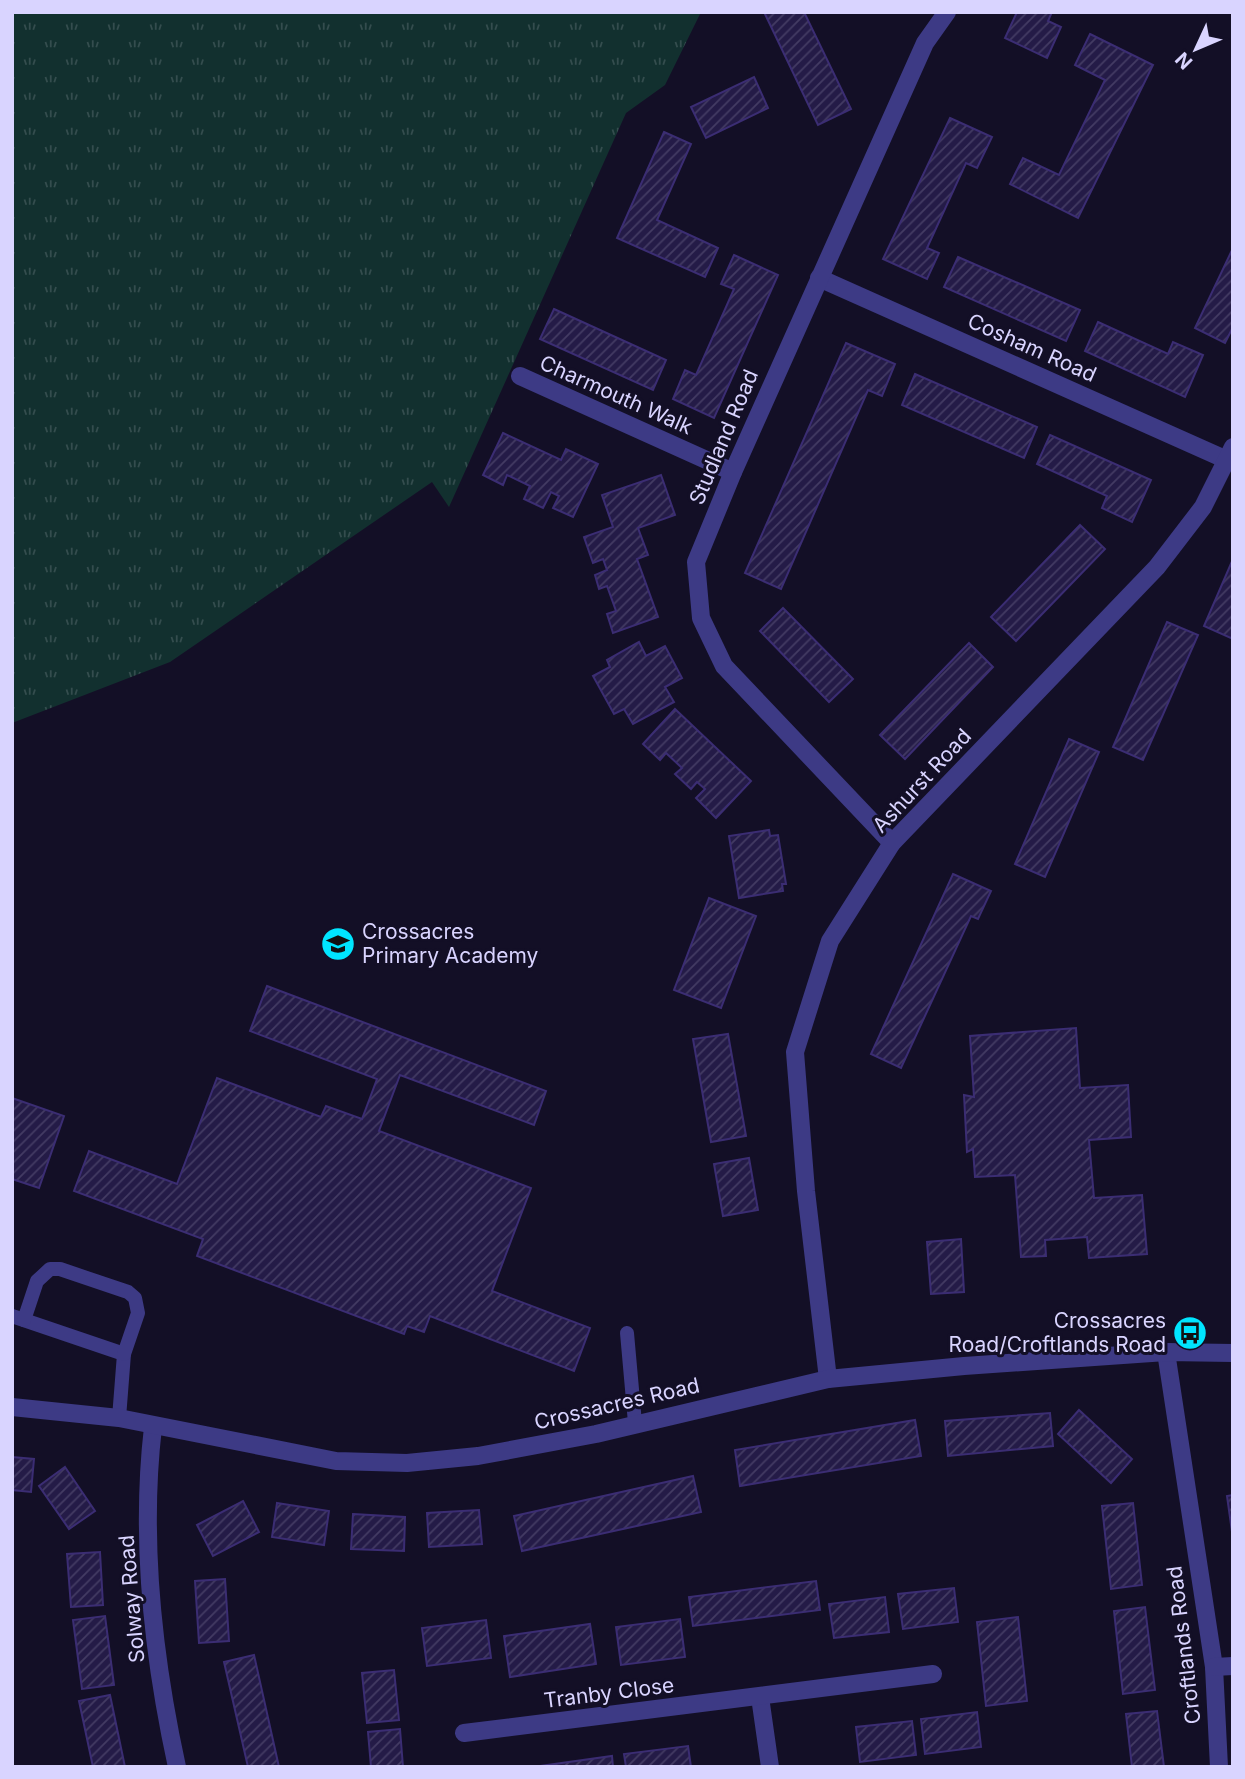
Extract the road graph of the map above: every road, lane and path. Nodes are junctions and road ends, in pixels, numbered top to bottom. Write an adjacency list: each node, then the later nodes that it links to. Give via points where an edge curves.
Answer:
1 (947, 12): 2 (street, Studland Road, via 925,43)
2 (819, 278): 4 (street, Cosham Road); 5 (street, Studland Road)
3 (520, 376): 5 (street, Charmouth Walk)
4 (1230, 454): 6 (street, Ashurst Road, via 1203,507 1157,567)
5 (733, 472): 6 (street, Studland Road, via 696,562 701,618 724,666)
6 (892, 844): 12 (street, Ashurst Road, via 830,941 794,1052)
7 (18, 1318): 11 (lane); 11 (lane, via 37,1281 50,1269 60,1269 135,1298 138,1313)
8 (627, 1333): 15 (lane)
9 (1166, 1352): 10 (street, Crossacres Road); 12 (street, Crossacres Road); 18 (street, Croftlands Road)
10 (1233, 1353)
11 (124, 1354): 14 (lane)
12 (828, 1379): 15 (street, Crossacres Road)
13 (12, 1407): 14 (street, Crossacres Road)
14 (119, 1418): 16 (street, Crossacres Road)
15 (635, 1423): 16 (street, Crossacres Road, via 478,1456 407,1463 336,1461)
16 (153, 1427): 22 (street, Solway Road, via 148,1470 149,1563 166,1714)
17 (1233, 1666): 18 (street)
18 (1214, 1667): 24 (street, Croftlands Road)
19 (933, 1674): 20 (street, Tranby Close)
20 (760, 1697): 21 (street, Tranby Close); 23 (street)
21 (464, 1733)
22 (177, 1767)
23 (770, 1767)
24 (1219, 1767)

